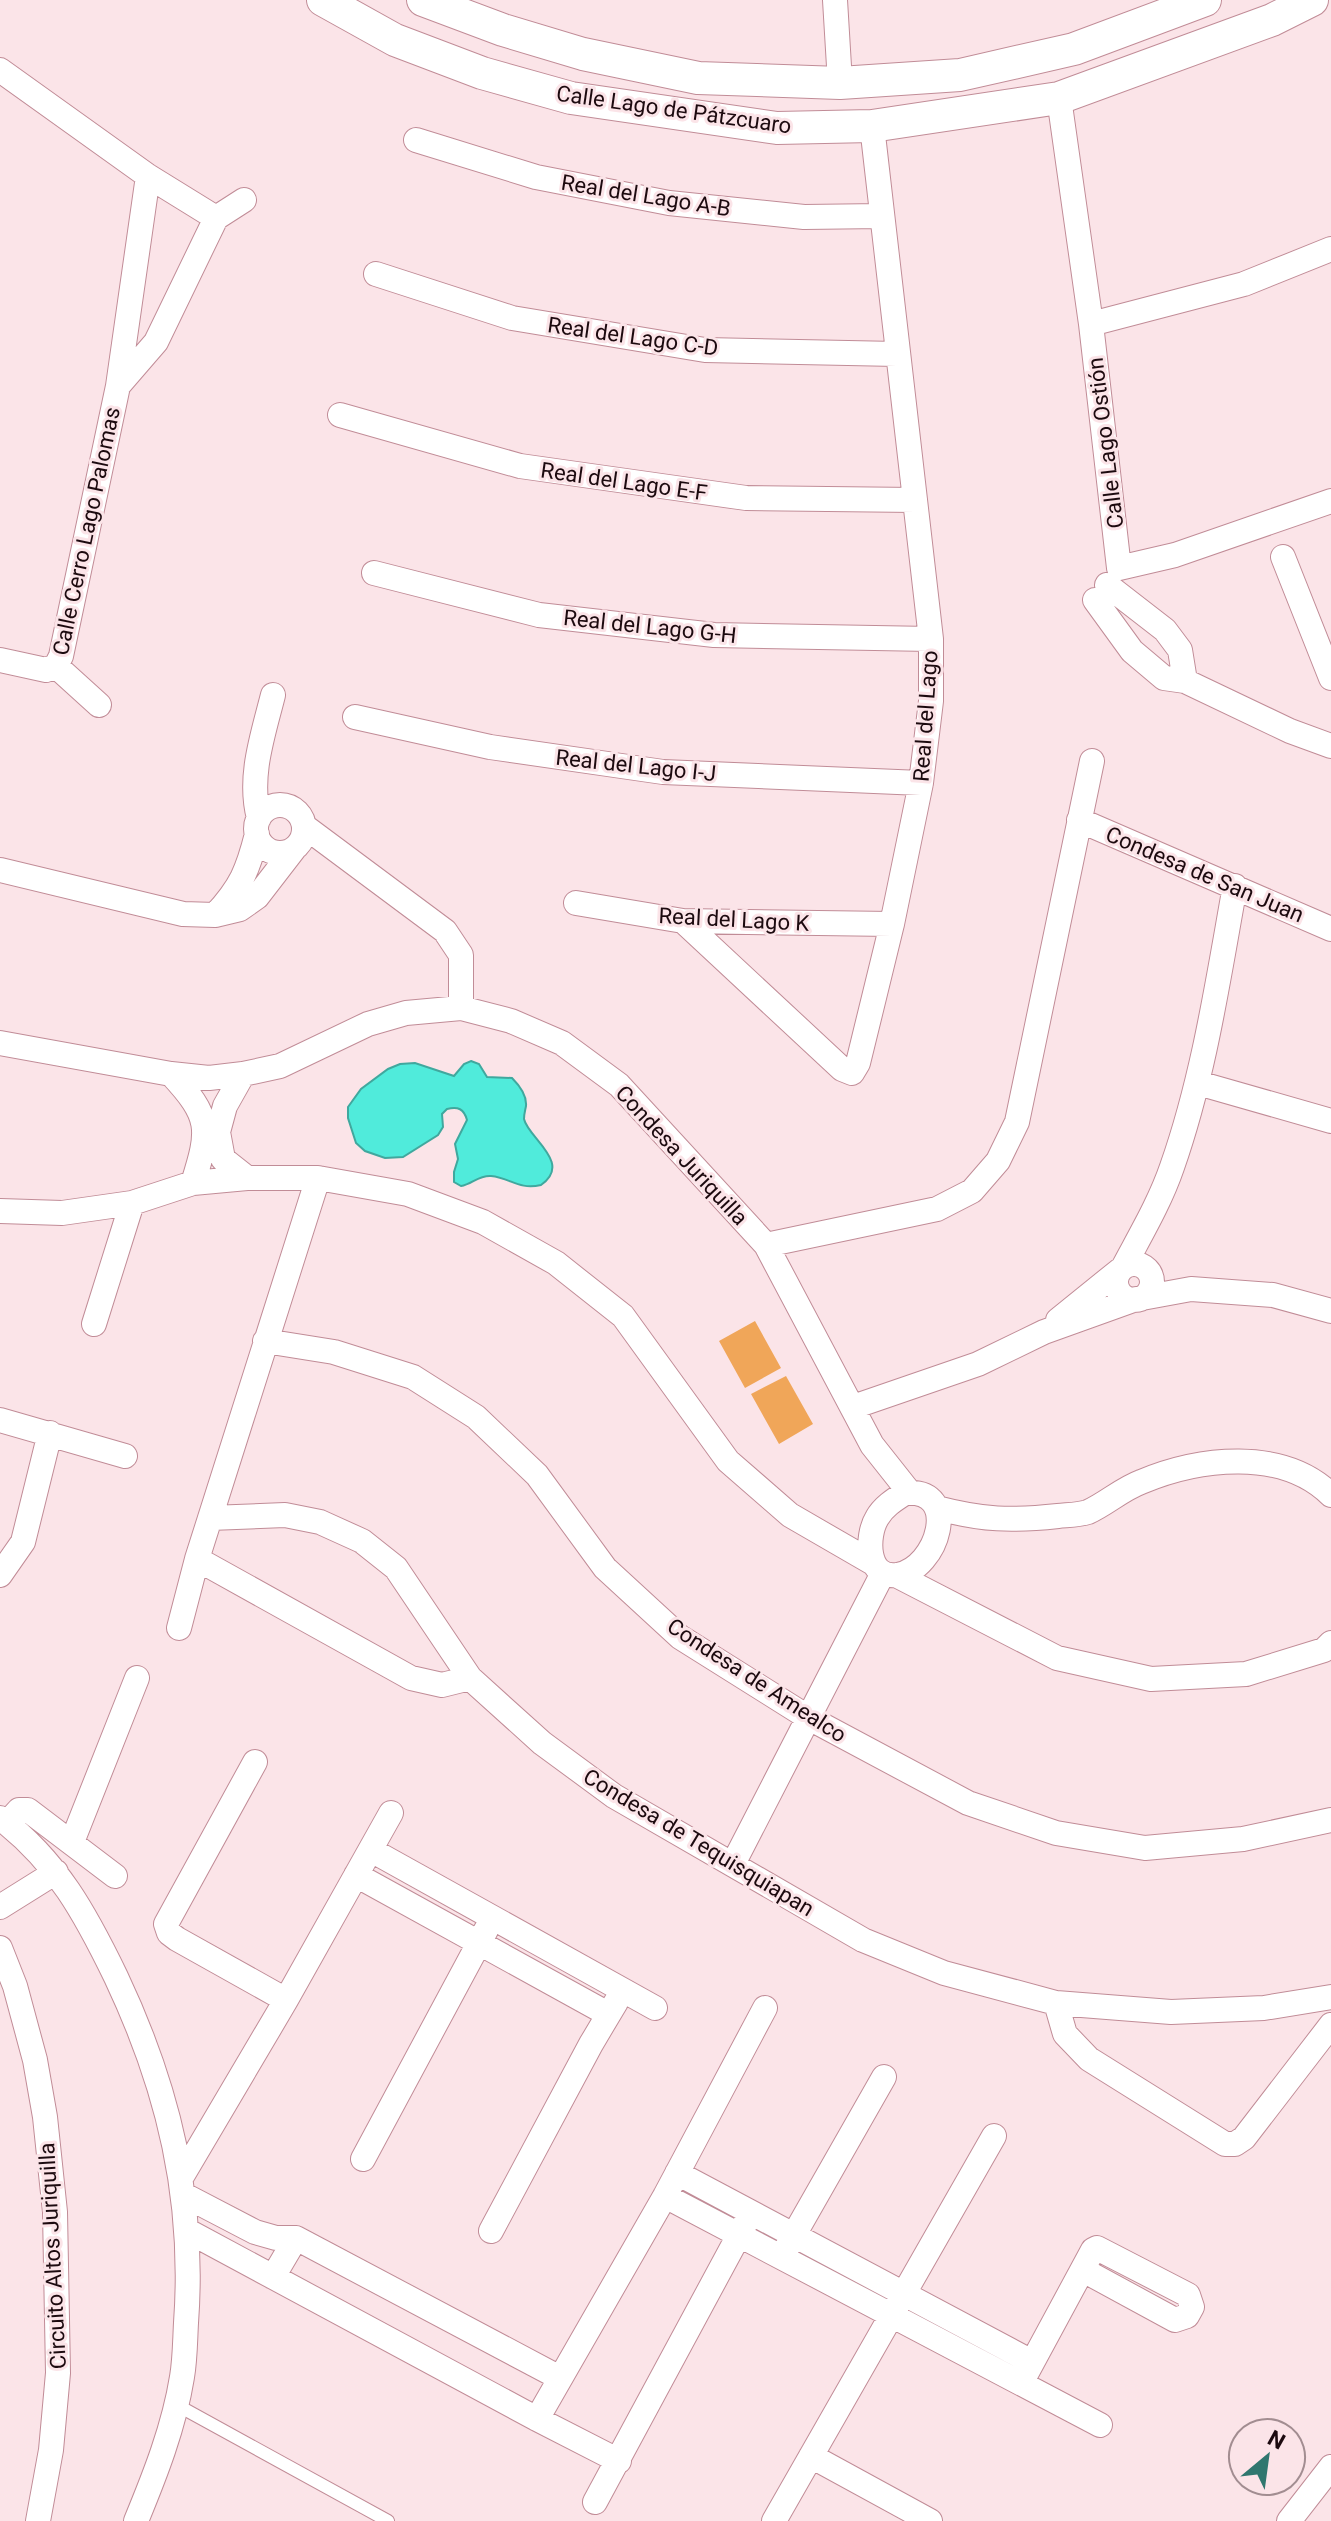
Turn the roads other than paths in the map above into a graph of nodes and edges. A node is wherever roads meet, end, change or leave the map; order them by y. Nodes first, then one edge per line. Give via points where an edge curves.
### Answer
1 (323, 0) edge
2 (423, 0) edge
3 (835, 0) edge
4 (1205, 0) edge
5 (1312, 0) edge
6 (0, 70) edge
7 (840, 83) junction
8 (1059, 98) junction
9 (872, 126) junction
10 (416, 140) dead end
11 (148, 176) junction
12 (244, 200) dead end
13 (881, 216) junction
14 (216, 218) junction
15 (1331, 249) edge
16 (376, 274) dead end
17 (1091, 324) junction
18 (897, 354) junction
19 (118, 386) junction
20 (340, 415) dead end
21 (915, 500) junction
22 (1331, 501) edge
23 (1283, 557) dead end
24 (374, 573) dead end
25 (1103, 590) junction
26 (931, 639) junction
27 (0, 660) edge
28 (56, 666) junction
29 (1331, 678) edge
30 (1185, 681) junction
31 (273, 695) dead end
32 (99, 705) dead end
33 (355, 717) dead end
34 (1331, 746) edge
35 (256, 760) junction
36 (1092, 761) dead end
37 (921, 783) junction
38 (288, 806) junction
39 (1079, 820) junction
40 (258, 826) junction
41 (304, 826) junction
42 (294, 849) junction
43 (0, 870) edge
44 (1235, 886) junction
45 (576, 903) dead end
46 (215, 915) junction
47 (683, 921) junction
48 (892, 924) junction
49 (1331, 929) edge
50 (461, 1008) junction
51 (0, 1043) edge
52 (171, 1074) junction
53 (243, 1074) junction
54 (1198, 1083) junction
55 (1331, 1121) edge
56 (247, 1178) junction
57 (318, 1178) junction
58 (193, 1183) junction
59 (132, 1203) junction
60 (0, 1211) edge
61 (766, 1245) junction
62 (1133, 1268) junction
63 (1191, 1289) junction
64 (1139, 1298) junction
65 (1331, 1311) edge
66 (94, 1324) dead end
67 (1044, 1332) junction
68 (265, 1341) junction
69 (853, 1407) junction
70 (0, 1420) edge
71 (50, 1433) junction
72 (125, 1456) dead end
73 (910, 1493) junction
74 (1331, 1495) edge
75 (937, 1508) junction
76 (210, 1518) junction
77 (197, 1559) junction
78 (884, 1571) junction
79 (0, 1575) edge
80 (179, 1628) dead end
81 (1331, 1643) edge
82 (137, 1678) dead end
83 (470, 1678) junction
84 (809, 1718) junction
85 (255, 1762) dead end
86 (391, 1813) dead end
87 (4, 1820) edge
88 (1331, 1820) edge
89 (72, 1842) junction
90 (371, 1850) junction
91 (733, 1864) junction
92 (56, 1872) junction
93 (356, 1875) junction
94 (115, 1876) dead end
95 (0, 1907) edge
96 (493, 1918) junction
97 (479, 1944) junction
98 (0, 1948) edge
99 (623, 1990) junction
100 (1331, 1997) edge
101 (286, 2000) junction
102 (1056, 2003) junction
103 (655, 2008) dead end
104 (765, 2008) dead end
105 (608, 2014) junction
106 (1331, 2025) edge
107 (884, 2077) dead end
108 (994, 2136) dead end
109 (363, 2159) dead end
110 (677, 2173) junction
111 (182, 2186) junction
112 (665, 2196) junction
113 (752, 2212) junction
114 (186, 2230) junction
115 (491, 2231) dead end
116 (794, 2235) junction
117 (739, 2236) junction
118 (296, 2238) junction
119 (780, 2257) junction
120 (1083, 2270) dead end
121 (273, 2277) junction
122 (903, 2292) junction
123 (891, 2314) junction
124 (1026, 2373) junction
125 (560, 2378) junction
126 (175, 2404) junction
127 (537, 2419) junction
128 (1100, 2425) dead end
129 (811, 2456) junction
130 (619, 2461) junction
131 (1331, 2467) edge
132 (595, 2502) dead end
133 (38, 2521) edge
134 (136, 2521) edge
135 (388, 2521) edge
136 (774, 2521) edge
137 (930, 2521) edge
138 (1289, 2521) edge

1 - 9 main road, Calle Lago de Pátzcuaro via 395,40 482,73 571,98 777,128
2 - 7 main road, Calle Lago de Pátzcuaro via 583,54 698,78
3 - 7 street
4 - 7 main road, Calle Lago de Pátzcuaro via 1074,49 960,75
5 - 8 main road, Calle Lago de Pátzcuaro via 1272,20
6 - 11 street
8 - 9 main road, Calle Lago de Pátzcuaro
8 - 17 street, Calle Lago Ostión
9 - 13 street, Real del Lago
10 - 13 street, Real del Lago A-B via 536,177 669,203 804,217
11 - 14 street
11 - 19 street, Calle Cerro Lago Palomas
12 - 14 street
13 - 18 street, Real del Lago
14 - 19 street, Calle Cerro Lago Palomas via 156,342
15 - 17 street via 1244,284
16 - 18 street, Real del Lago C-D via 512,318 705,350
17 - 25 street, Calle Lago Ostión
18 - 21 street, Real del Lago
19 - 28 street, Calle Cerro Lago Palomas
20 - 21 street, Real del Lago E-F via 520,466 746,498
21 - 26 street, Real del Lago
22 - 25 street via 1175,555
23 - 29 street
24 - 26 street, Real del Lago G-H via 539,615 714,635
25 - 30 street via 1165,630 1180,650
25 - 30 street via 1132,651 1164,678
26 - 37 street, Real del Lago via 931,701
27 - 28 street, Calle Cerro Lago Palomas via 46,670
28 - 32 street
30 - 34 street
31 - 35 street
33 - 37 street, Real del Lago I-J via 490,747 663,772
35 - 38 street
35 - 40 street
36 - 39 street
37 - 48 street, Real del Lago
38 - 40 street via 266,809
38 - 41 street via 302,817
39 - 44 street, Condesa de San Juan
39 - 61 street via 1017,1122 998,1161 972,1191 937,1209
40 - 42 street via 259,841 271,852
40 - 46 street via 235,893
41 - 42 street
41 - 50 street via 445,931 461,955
42 - 46 street via 257,897 240,909
43 - 46 street via 183,914
44 - 49 street, Condesa de San Juan
44 - 54 street
45 - 47 street, Real del Lago K
47 - 48 street, Real del Lago K
47 - 48 street, Real del Lago via 852,1073
50 - 53 street, Condesa Juriquilla via 406,1013 368,1024 280,1066
50 - 61 street, Condesa Juriquilla via 511,1021 562,1043 619,1085
51 - 52 street, Condesa Juriquilla
52 - 53 street, Condesa Juriquilla
52 - 58 street via 193,1097 203,1118 204,1147
53 - 56 street via 218,1132 223,1159
54 - 55 street
54 - 62 street
56 - 57 street
56 - 58 street
57 - 68 street
57 - 78 street via 408,1194 483,1222 556,1263 623,1316 728,1461 790,1515
58 - 59 street
59 - 60 street via 62,1213
59 - 66 street
61 - 69 street, Condesa Juriquilla
62 - 63 street
62 - 64 street via 1150,1275 1151,1288
62 - 67 street
63 - 64 street
63 - 65 street via 1273,1295
64 - 67 street
67 - 69 street via 978,1364
68 - 76 street
68 - 84 street, Condesa de Amealco via 334,1352 413,1377 476,1417 537,1475 605,1568 680,1637
69 - 73 street, Condesa Juriquilla via 872,1445
70 - 71 street
71 - 72 street
71 - 79 street via 23,1542
73 - 75 street, Condesa Juriquilla via 922,1495
73 - 78 street via 894,1499 877,1518 870,1547
74 - 75 street, Condesa Juriquilla via 1290,1470 1243,1461 1200,1463 1140,1482 1086,1512 1014,1520
75 - 78 street via 939,1523 928,1554 907,1572
76 - 77 street
76 - 83 street, Condesa de Tequisquiapan via 285,1515 320,1522 362,1541 396,1568
77 - 80 street
77 - 83 street via 411,1678 442,1685
78 - 81 street via 1057,1658 1151,1679 1246,1674 1324,1650
78 - 84 street
82 - 89 street
83 - 91 street, Condesa de Tequisquiapan via 542,1743 614,1796
84 - 88 street, Condesa de Amealco via 968,1803 1056,1833 1145,1848 1243,1839
84 - 91 street
85 - 101 street via 166,1924 177,1939
86 - 90 street
87 - 89 street via 28,1810
87 - 92 street
89 - 94 street
90 - 93 street
90 - 96 street
91 - 102 street, Condesa de Tequisquiapan via 863,1940 944,1973
92 - 95 street
92 - 111 street via 88,1919 130,2007 162,2088
93 - 97 street
93 - 101 street
96 - 97 street
96 - 99 street
97 - 105 street
97 - 109 street
98 - 133 street, Circuito Altos Juriquilla via 35,2060 55,2212 58,2373
99 - 103 street
99 - 105 street
100 - 102 street, Condesa de Tequisquiapan via 1264,2008 1171,2012
101 - 111 street
102 - 106 street via 1065,2034 1089,2059 1225,2144 1244,2138
104 - 110 street
105 - 115 street
107 - 116 street
108 - 122 street
110 - 112 street
110 - 113 street
111 - 114 street
111 - 118 street via 255,2232
112 - 117 street
112 - 125 street
113 - 116 street
113 - 117 street
114 - 121 street
114 - 126 street via 189,2286
116 - 119 street
116 - 122 street
117 - 119 street
117 - 130 street
118 - 121 street
118 - 125 street
119 - 123 street
120 - 124 street
121 - 127 street
122 - 123 street
122 - 124 street
123 - 124 street
123 - 129 street
124 - 128 street
125 - 127 street
126 - 134 street
126 - 135 lane
127 - 130 street
129 - 136 street
129 - 137 street
130 - 132 street
131 - 138 street

